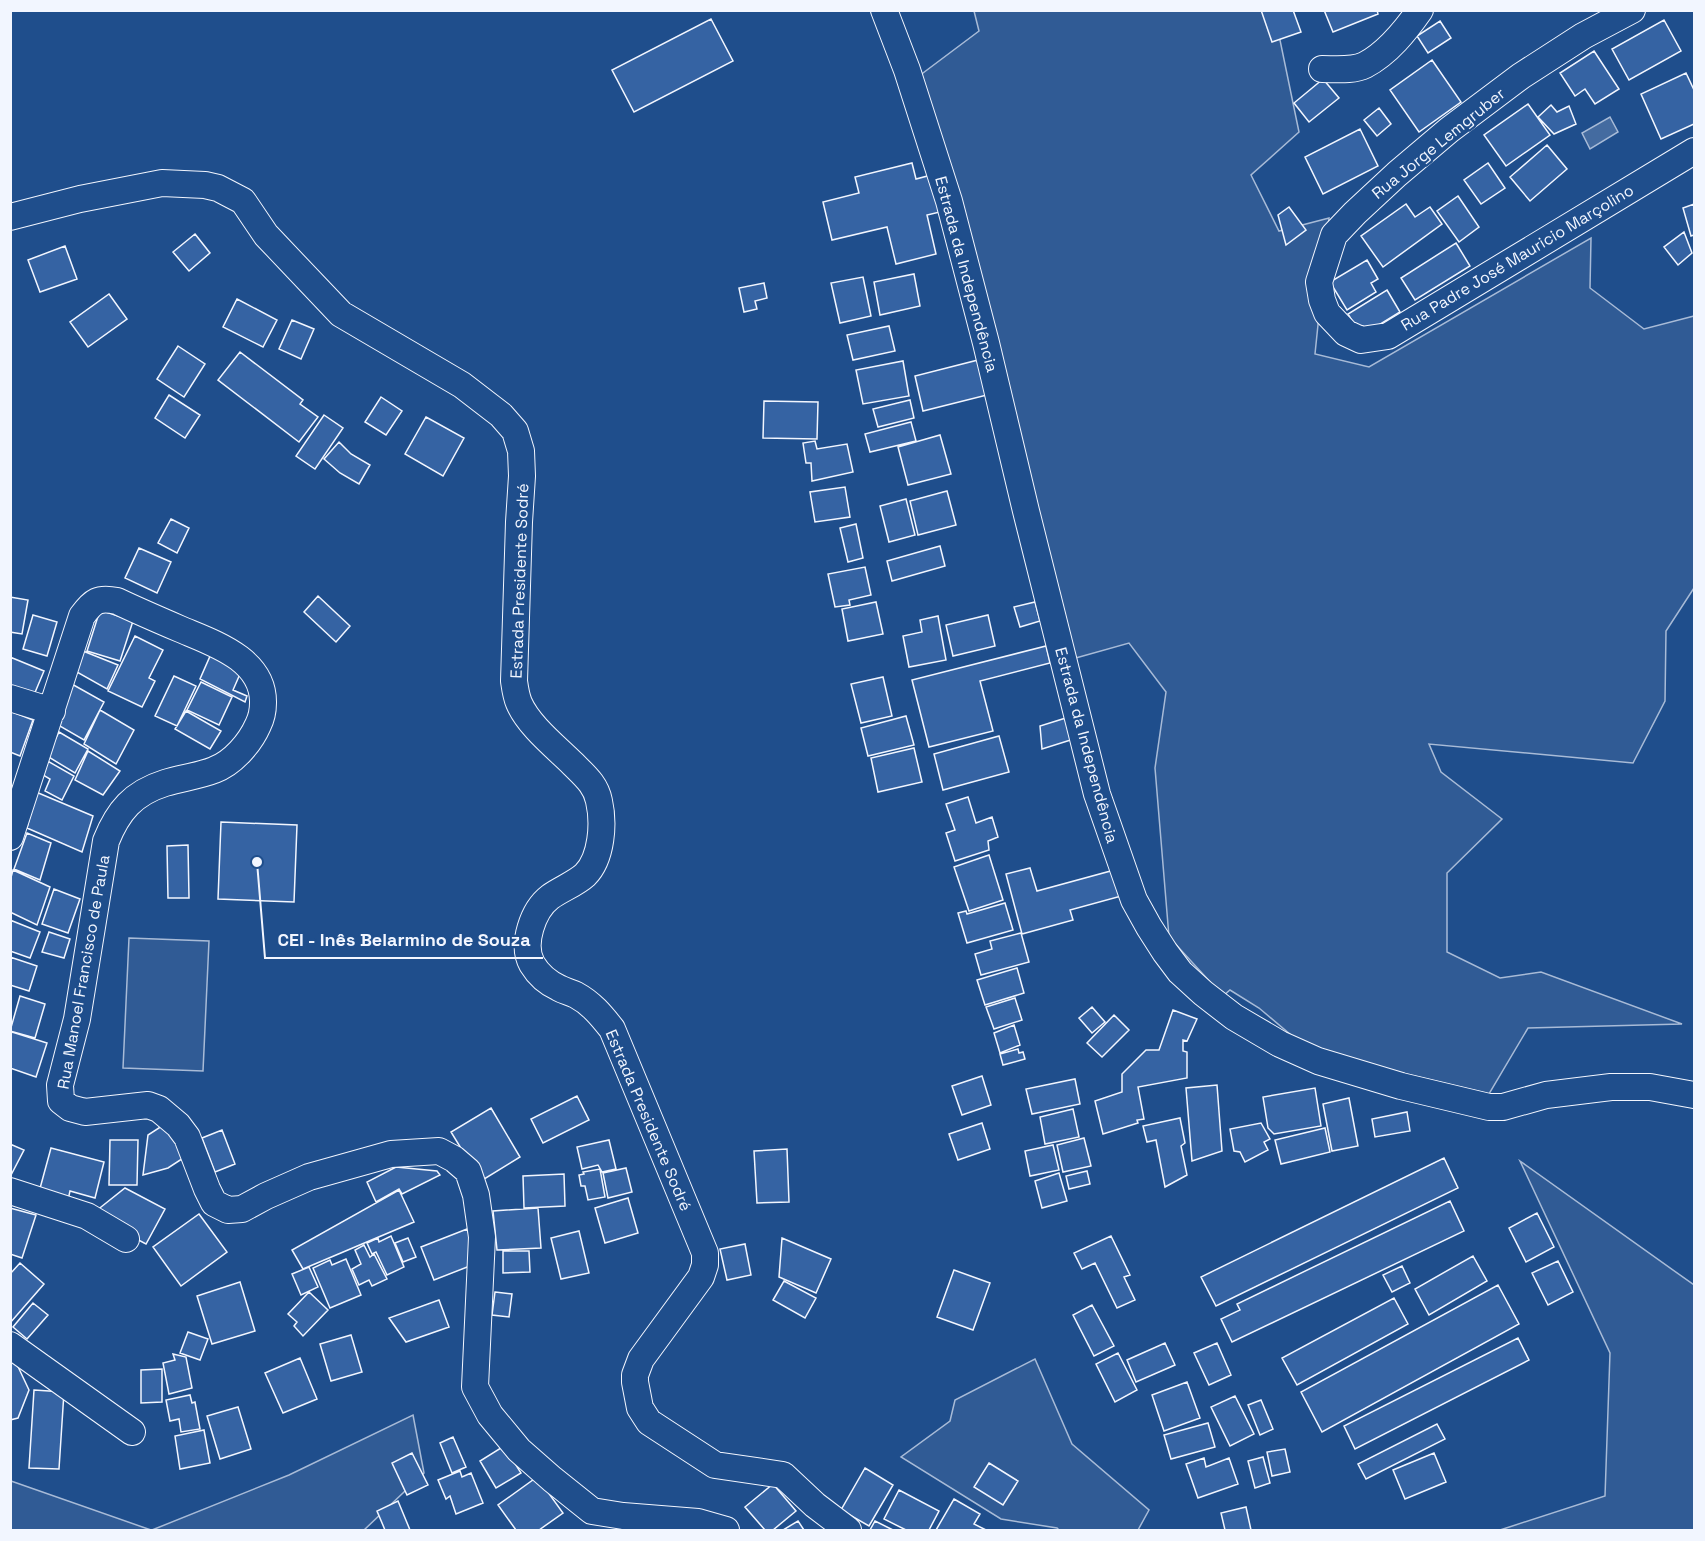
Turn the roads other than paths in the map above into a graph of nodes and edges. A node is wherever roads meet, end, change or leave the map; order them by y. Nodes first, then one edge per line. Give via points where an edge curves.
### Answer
1 (884, 10) edge
2 (1420, 10) edge
3 (1632, 10) edge
4 (1322, 69) dead end
5 (1695, 151) edge
6 (10, 217) edge
7 (1338, 325) joint
8 (10, 698) edge
9 (52, 711) junction
10 (10, 837) edge
11 (1695, 1095) edge
12 (10, 1191) edge
13 (126, 1239) dead end
14 (10, 1346) edge
15 (132, 1432) dead end
16 (726, 1530) edge
17 (848, 1530) edge

1 - 11 street, Estrada da Independência via 951,211 1097,794 1134,900 1165,952 1180,972 1234,1017 1318,1061 1401,1086 1490,1107 1611,1087 1650,1087
2 - 4 street via 1408,27 1364,66
3 - 7 street, Rua Jorge Lemgruber via 1521,76 1397,174 1334,235 1319,282 1322,300
5 - 7 street, Rua Padre José Mauricio Marçolino via 1388,336 1361,340
6 - 17 street, Estrada Presidente Sodré via 162,183 218,188 243,201 266,235 341,314 462,385 515,430 522,476 514,681 518,701 526,716 592,782 602,820 596,857 585,874 548,899 535,916 529,933 531,962 542,977 595,1008 612,1029 705,1253 700,1277 637,1367 635,1388 640,1408 649,1422 716,1465 783,1475
8 - 9 street
9 - 10 street, Rua Manoel Francisco de Paula
9 - 16 street, Rua Manoel Francisco de Paula via 82,616 90,604 104,598 223,647 254,672 263,696 262,716 239,753 216,770 165,783 135,797 112,827 106,841 77,1019 60,1085 62,1101 85,1112 148,1105 159,1109 188,1137 214,1203 228,1210 242,1209 309,1177 390,1154 439,1151 454,1159 468,1171 482,1237 475,1387 490,1415 519,1450 592,1510 698,1522
12 - 13 street via 87,1216
14 - 15 street

